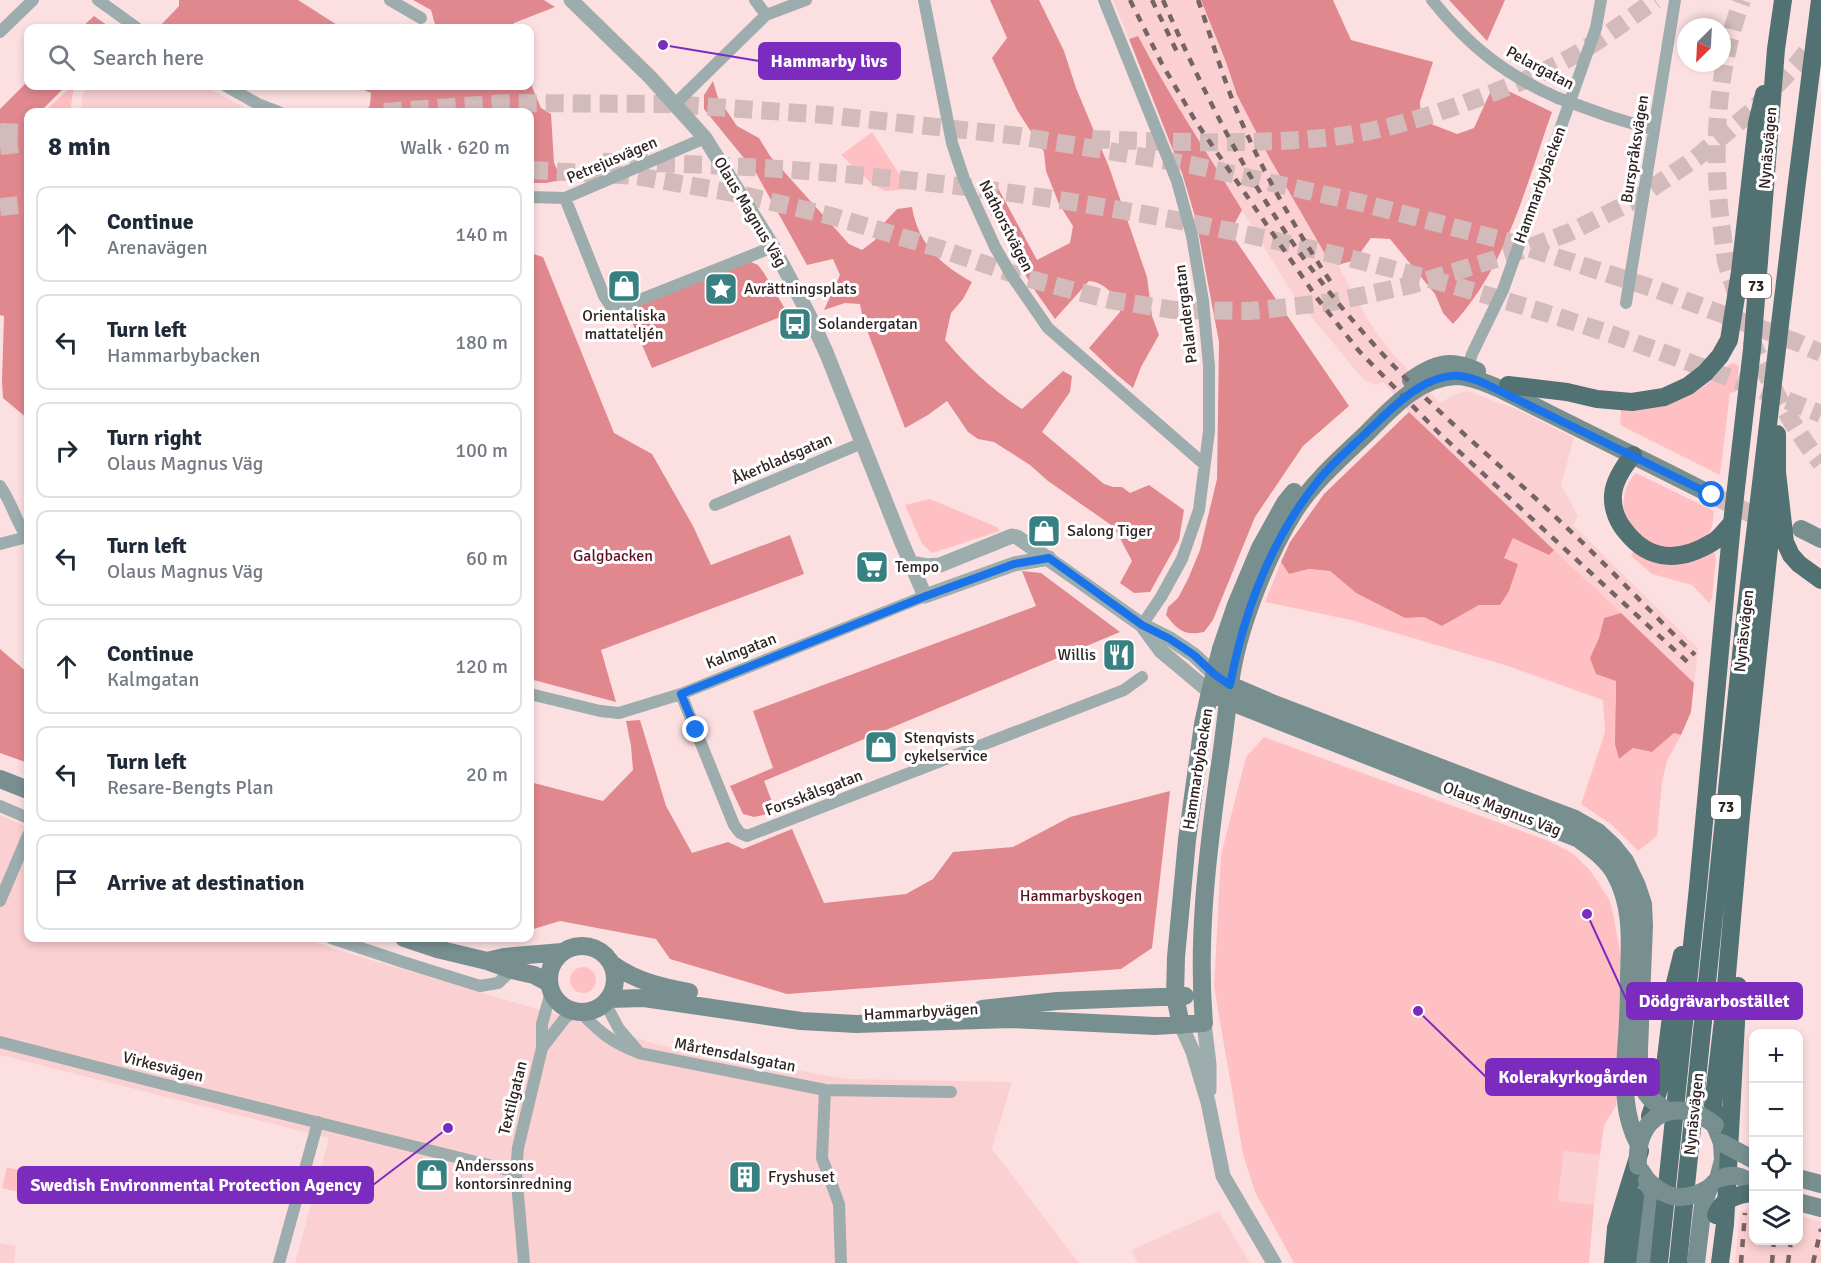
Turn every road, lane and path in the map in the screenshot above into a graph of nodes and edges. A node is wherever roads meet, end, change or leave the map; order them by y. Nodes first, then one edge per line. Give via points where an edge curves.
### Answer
1 (33, 0) edge
2 (98, 0) edge
3 (390, 0) edge
4 (571, 0) edge
5 (755, 0) edge
6 (806, 0) edge
7 (924, 0) edge
8 (1104, 0) edge
9 (1432, 0) edge
10 (1602, 0) edge
11 (1675, 0) edge
12 (1783, 0) edge
13 (1820, 0) edge
14 (766, 15) junction
15 (421, 18) dead end
16 (131, 24) edge
17 (0, 32) edge
18 (1776, 49) junction
19 (233, 90) edge
20 (675, 104) junction
21 (268, 108) edge
22 (1654, 130) junction
23 (705, 138) junction
24 (534, 197) edge
25 (565, 198) junction
26 (773, 247) junction
27 (1626, 303) dead end
28 (1777, 351) junction
29 (1467, 372) junction
30 (1508, 385) junction
31 (862, 443) junction
32 (1633, 455) junction
33 (1204, 464) junction
34 (1777, 472) junction
35 (0, 486) edge
36 (715, 505) dead end
37 (1732, 523) junction
38 (24, 531) edge
39 (24, 539) edge
40 (1821, 539) edge
41 (0, 544) edge
42 (1821, 547) edge
43 (1049, 558) junction
44 (910, 563) junction
45 (1821, 580) edge
46 (926, 596) junction
47 (1142, 625) junction
48 (1214, 674) junction
49 (1142, 677) dead end
50 (1210, 692) junction
51 (1230, 693) junction
52 (681, 694) junction
53 (534, 695) edge
54 (0, 779) edge
55 (24, 788) edge
56 (0, 806) edge
57 (24, 816) edge
58 (1741, 816) junction
59 (24, 844) edge
60 (1698, 887) junction
61 (0, 901) edge
62 (343, 942) edge
63 (416, 942) edge
64 (562, 952) junction
65 (487, 961) junction
66 (612, 964) junction
67 (512, 970) junction
68 (550, 988) junction
69 (1202, 995) junction
70 (1175, 996) junction
71 (607, 1001) junction
72 (577, 1012) junction
73 (1204, 1023) junction
74 (1634, 1023) junction
75 (1181, 1025) junction
76 (0, 1042) edge
77 (542, 1048) junction
78 (639, 1053) junction
79 (825, 1090) junction
80 (951, 1092) dead end
81 (1208, 1102) junction
82 (1668, 1111) junction
83 (318, 1122) junction
84 (1715, 1125) junction
85 (1722, 1143) junction
86 (1639, 1145) junction
87 (1749, 1157) edge
88 (516, 1172) junction
89 (1642, 1173) junction
90 (1803, 1179) edge
91 (1749, 1182) edge
92 (1714, 1183) junction
93 (1821, 1184) edge
94 (1749, 1193) edge
95 (1803, 1203) edge
96 (1821, 1208) edge
97 (279, 1263) edge
98 (524, 1263) edge
99 (841, 1263) edge
100 (1274, 1263) edge
101 (1613, 1263) edge
102 (1627, 1263) edge
103 (1642, 1263) edge
104 (1659, 1263) edge
105 (1678, 1263) edge
106 (1696, 1263) edge
107 (1710, 1263) edge
108 (1720, 1263) edge

1 - 17 street
2 - 16 street
3 - 15 street
4 - 20 street, Olaus Magnus Väg
5 - 14 street
6 - 14 street
7 - 33 street, Nathorstvägen via 952,143 964,179 1010,273 1048,328
8 - 33 street, Palandergatan via 1177,181 1192,236 1209,366 1209,431
9 - 22 street, Pelargatan, bridge via 1466,39 1504,70 1573,104
10 - 29 street, Hammarbybacken via 1596,28 1503,290
11 - 22 street, Burspråksvägen
12 - 18 highway, Nynäsvägen / 73
13 - 28 highway, Nynäsvägen / 73
14 - 20 street
18 - 30 highway via 1757,123 1729,340 1720,356 1688,386 1664,397 1632,402
18 - 37 highway, Nynäsvägen / 73 via 1752,349
19 - 21 street
20 - 23 street, Olaus Magnus Väg
22 - 27 street, Burspråksvägen
23 - 25 street, Petrejusvägen
23 - 26 street, Olaus Magnus Väg
24 - 25 street, Petrejusvägen
25 - 26 street via 604,296 610,305 619,308
26 - 31 street, Olaus Magnus Väg via 808,313
28 - 34 highway
28 - 105 highway, Nynäsvägen / 73 via 1744,626
29 - 30 main road
29 - 32 main road
29 - 48 main road, Hammarbybacken via 1454,363 1443,364 1416,377 1388,397 1311,471 1285,503 1260,548
29 - 51 main road, Hammarbybacken via 1433,380 1395,405 1319,479 1295,510 1249,610
30 - 32 main road via 1594,425 1713,489
31 - 36 street, Åkerbladsgatan
31 - 44 street, Olaus Magnus Väg
32 - 37 highway via 1621,470 1613,496 1620,525 1636,544 1656,555 1675,556 1715,542
33 - 47 street, Palandergatan via 1199,510 1182,559
34 - 45 highway via 1785,542 1799,564
34 - 58 highway
35 - 38 street
37 - 60 highway, Nynäsvägen / 73
39 - 41 street
40 - 42 main road via 1801,533
43 - 44 street, Olaus Magnus Väg via 1012,536 940,565
43 - 46 street via 1014,564
43 - 47 street, Olaus Magnus Väg
44 - 46 street, Olaus Magnus Väg
46 - 52 street, Kalmgatan
47 - 48 street, Olaus Magnus Väg via 1194,655
47 - 50 street, Olaus Magnus Väg via 1161,651
48 - 50 main road, Hammarbybacken
48 - 51 main road, Olaus Magnus Väg
49 - 52 street, Forsskålsgatan via 1124,690 747,836 734,825
50 - 51 main road, Olaus Magnus Väg
50 - 70 main road, Hammarbybacken via 1187,840
51 - 69 main road, Hammarbybacken via 1209,845 1200,959
51 - 74 main road, Olaus Magnus Väg via 1284,708 1575,819 1598,832 1625,861 1643,904
52 - 53 street, Kalmgatan via 619,713
54 - 55 main road
56 - 57 street
58 - 84 highway via 1713,1105
58 - 108 highway via 1745,894
59 - 61 street
60 - 101 highway via 1675,983 1664,1074 1616,1228
60 - 104 highway, Nynäsvägen / 73
62 - 67 street via 480,986 498,983
63 - 65 main road, Hammarbyvägen
64 - 65 main road, Hammarbyvägen
64 - 66 main road, Hammarbyvägen via 570,947 590,946
64 - 68 main road via 551,965
65 - 67 main road, Hammarbyvägen
66 - 70 main road, Hammarbyvägen via 648,983 666,987 802,1011 859,1016 909,1016 1058,1000
66 - 71 main road via 615,982
67 - 68 main road, Hammarbyvägen via 534,975
68 - 72 main road, Hammarbyvägen via 557,1001
68 - 77 street, Textilgatan via 542,1024
69 - 70 main road, Hammarbyvägen
69 - 73 main road, Hammarbybacken
70 - 75 main road, Hammarbybacken
71 - 72 main road, Hammarbyvägen via 589,1011
71 - 75 main road, Hammarbyvägen via 644,998 801,1021 856,1024 1011,1019
71 - 78 street via 619,1029
72 - 77 street, Textilgatan via 565,1018
72 - 78 street, Mårtensdalsgatan via 603,1035
73 - 75 main road, Hammarbyvägen
73 - 81 street, Hammarbybacken
74 - 82 main road, Olaus Magnus Väg, bridge via 1639,1077 1645,1092
74 - 86 main road, Olaus Magnus Väg via 1624,1078 1627,1112
75 - 81 street, Hammarbybacken
76 - 83 street, Virkesvägen
77 - 88 street, Textilgatan
78 - 79 street, Mårtensdalsgatan
79 - 80 street, Mårtensdalsgatan
79 - 99 street via 822,1158 839,1204
81 - 100 street, Hammarbybacken via 1224,1176
82 - 84 main road, bridge via 1700,1115
82 - 86 main road, bridge via 1654,1119
83 - 88 street, Virkesvägen
83 - 97 street
84 - 85 main road
85 - 87 main road, bridge
85 - 92 main road via 1723,1160
86 - 89 main road, bridge via 1637,1155
88 - 98 street, Textilgatan
89 - 92 main road, bridge via 1661,1191 1678,1197 1692,1196
89 - 102 highway
89 - 103 main road via 1648,1204
90 - 93 main road
91 - 92 main road, bridge via 1733,1174
92 - 106 main road via 1703,1205
94 - 107 highway, bridge via 1721,1204
95 - 96 main road

